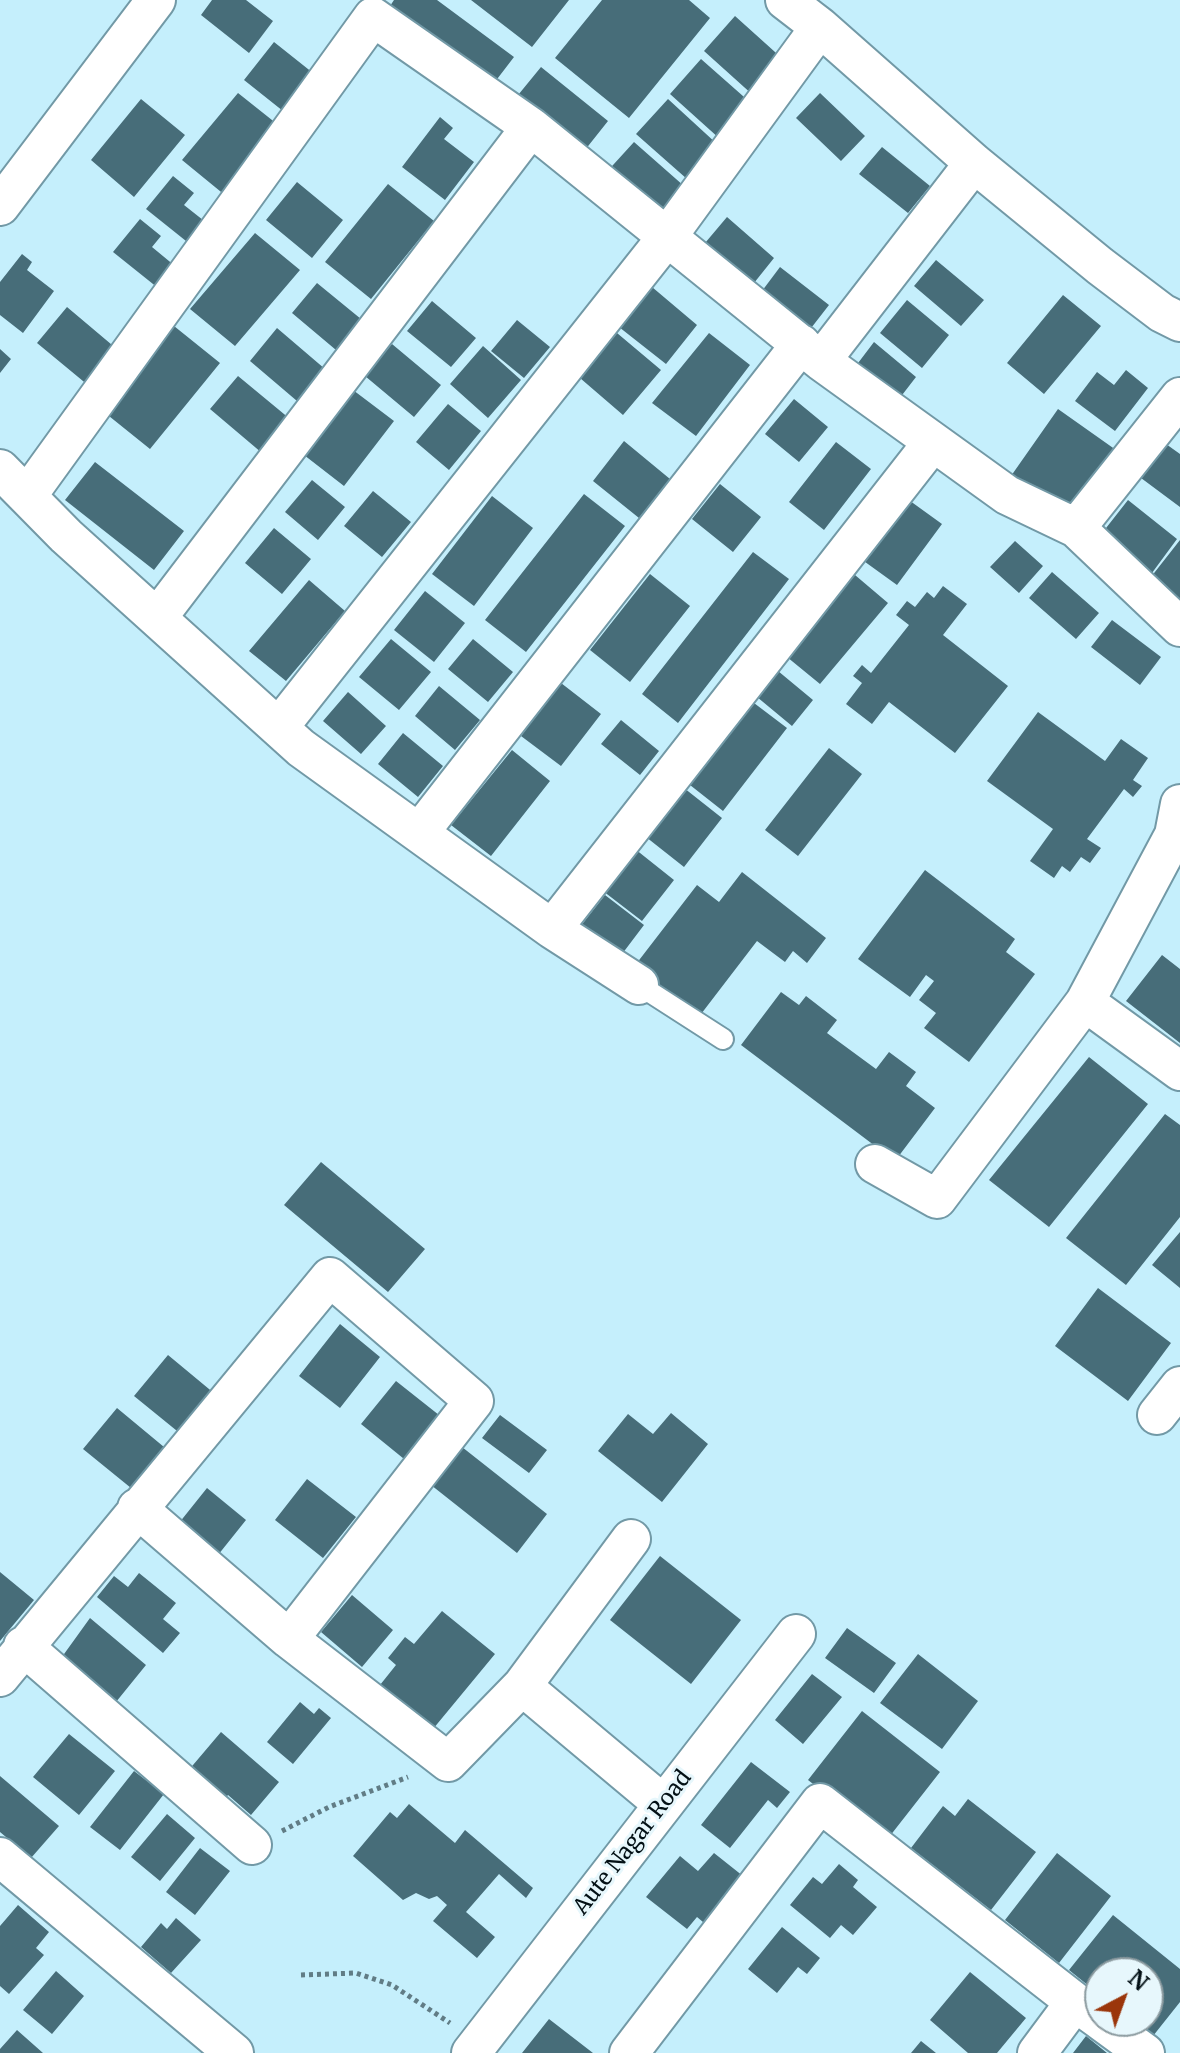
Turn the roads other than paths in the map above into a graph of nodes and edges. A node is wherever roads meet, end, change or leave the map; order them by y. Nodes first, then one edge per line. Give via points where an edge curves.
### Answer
1 (156, 0) edge
2 (785, 0) edge
3 (820, 27) junction
4 (531, 127) junction
5 (974, 163) junction
6 (0, 206) edge
7 (667, 237) junction
8 (1180, 322) edge
9 (811, 352) junction
10 (1180, 397) edge
11 (933, 442) junction
12 (0, 469) edge
13 (27, 496) junction
14 (1076, 528) junction
15 (157, 618) junction
16 (1180, 627) edge
17 (279, 727) junction
18 (1180, 804) edge
19 (419, 833) junction
20 (552, 929) junction
21 (639, 985) joint
22 (1085, 1002) junction
23 (723, 1039) dead end
24 (1180, 1071) edge
25 (875, 1164) dead end
26 (137, 1508) junction
27 (631, 1539) dead end
28 (796, 1634) dead end
29 (289, 1639) junction
30 (23, 1646) junction
31 (0, 1677) edge
32 (522, 1686) junction
33 (663, 1804) junction
34 (252, 1845) road end
35 (0, 1857) edge
36 (1084, 2008) edge
37 (1084, 2020) edge
38 (1123, 2037) edge
39 (481, 2050) edge
40 (234, 2053) edge
41 (629, 2053) edge
42 (1037, 2053) edge
43 (1145, 2053) edge

1 - 6 street
2 - 3 street
3 - 5 street
3 - 7 street
4 - 7 street
4 - 13 street via 373,17
4 - 15 street
5 - 8 street via 1100,266
5 - 9 street
7 - 9 street
7 - 17 street
9 - 11 street
9 - 19 street
10 - 14 street
11 - 14 street via 1007,495
11 - 20 street
12 - 13 street
13 - 15 street
14 - 16 street
15 - 17 street
17 - 19 street
18 - 22 street via 1174,835
19 - 20 street
20 - 21 street
21 - 23 lane
22 - 24 street
22 - 25 street via 937,1199
26 - 29 street
26 - 29 street via 330,1277 462,1390 474,1401
26 - 30 street
27 - 32 street
28 - 33 street, Aute Nagar Road
29 - 32 street via 448,1762
30 - 31 street
30 - 34 street
32 - 33 street
33 - 39 street, Aute Nagar Road
35 - 40 street
36 - 41 street via 820,1803
37 - 42 street
38 - 43 street

